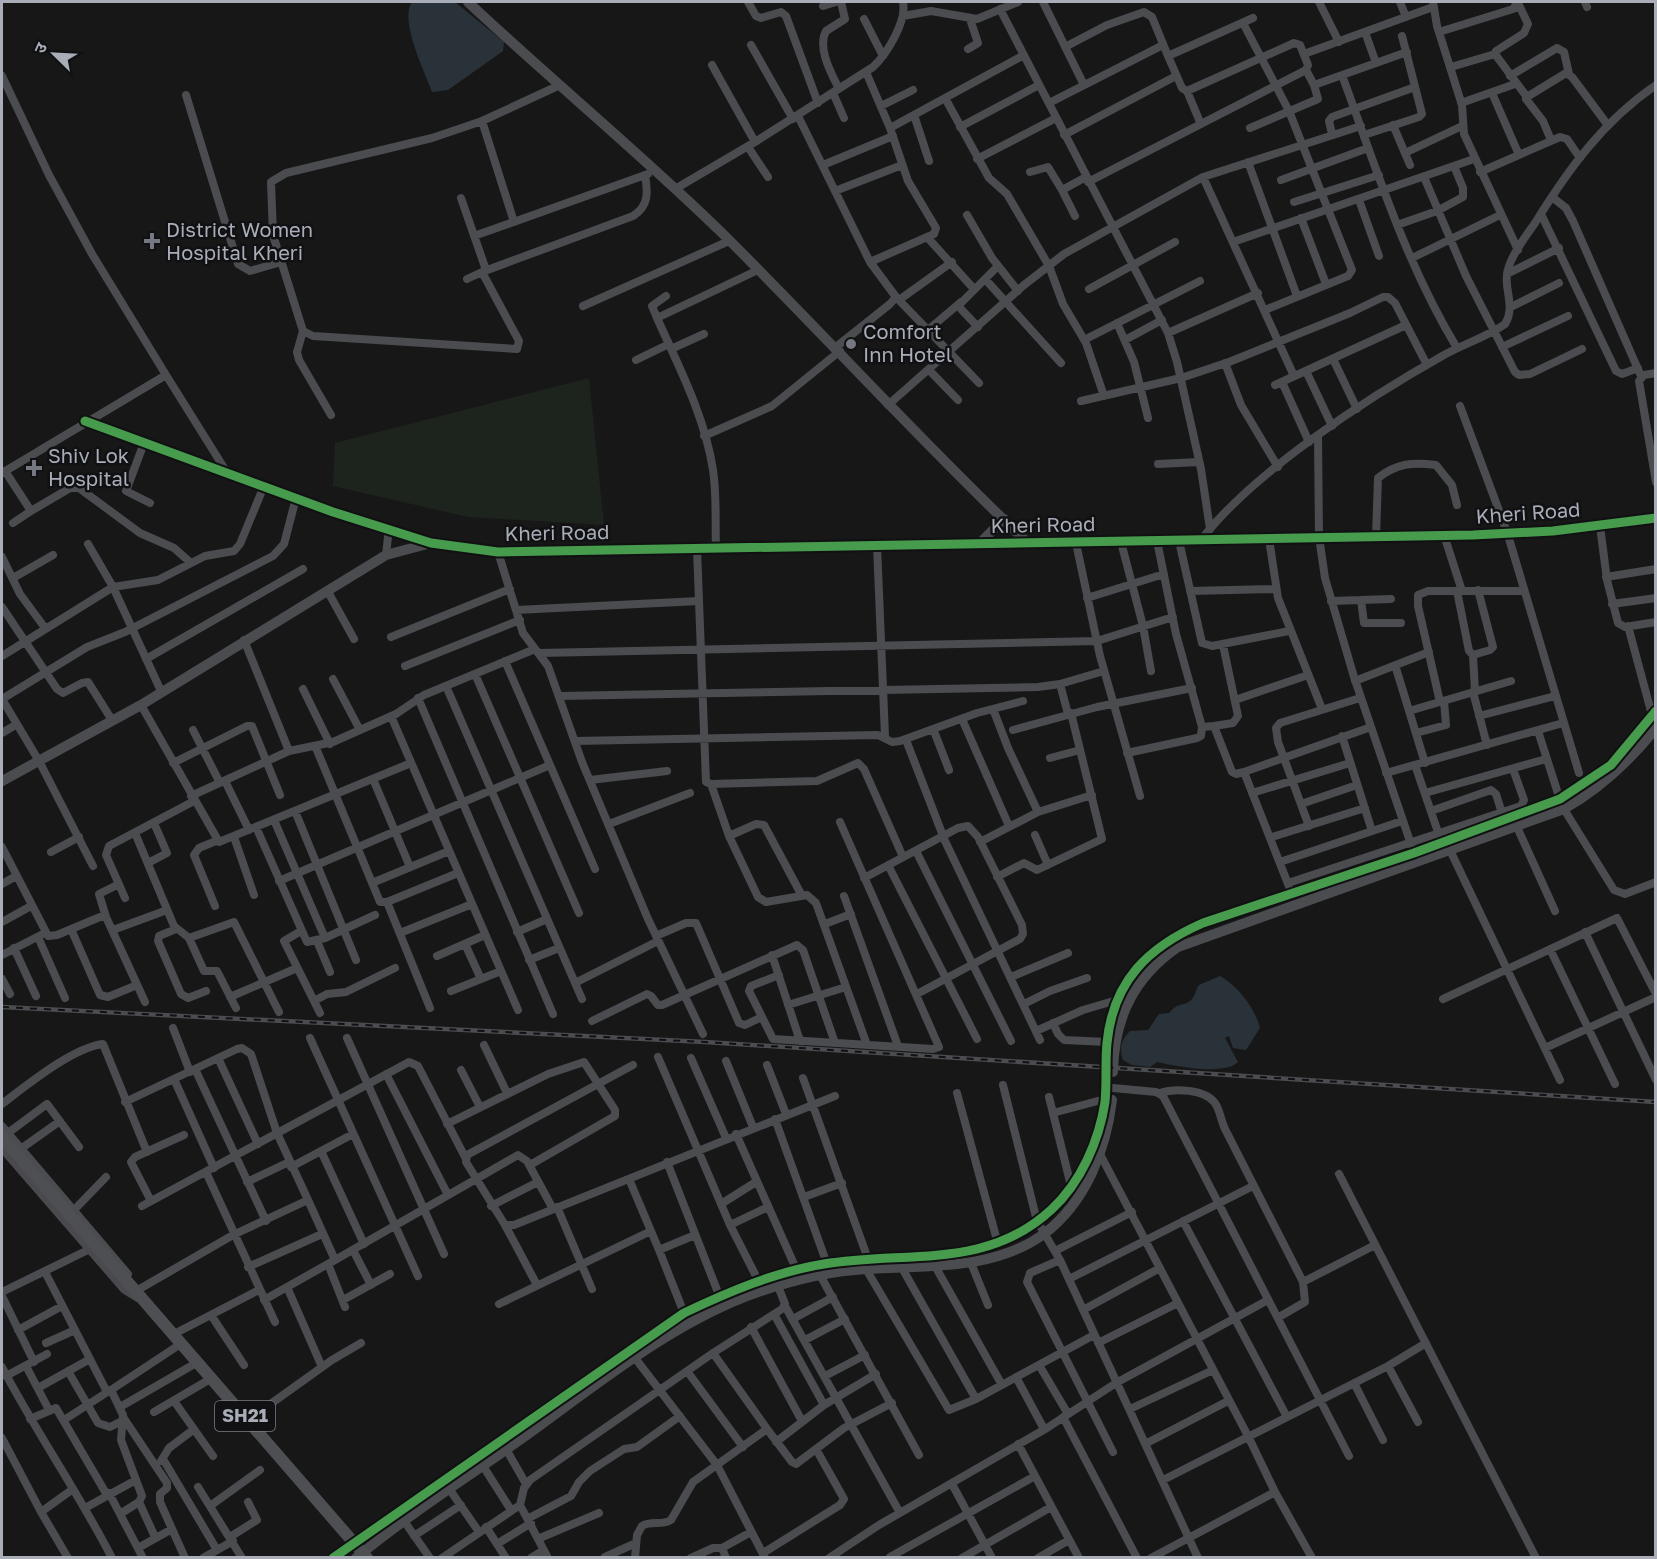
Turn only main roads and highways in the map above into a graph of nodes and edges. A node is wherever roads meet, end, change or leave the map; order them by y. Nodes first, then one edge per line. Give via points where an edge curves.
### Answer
1 (5, 1135) edge
2 (2, 1147) edge
3 (138, 1292) junction
4 (360, 1551) edge

1 - 3 main road, SH21
2 - 3 main road via 125,1289
3 - 4 main road, SH21

